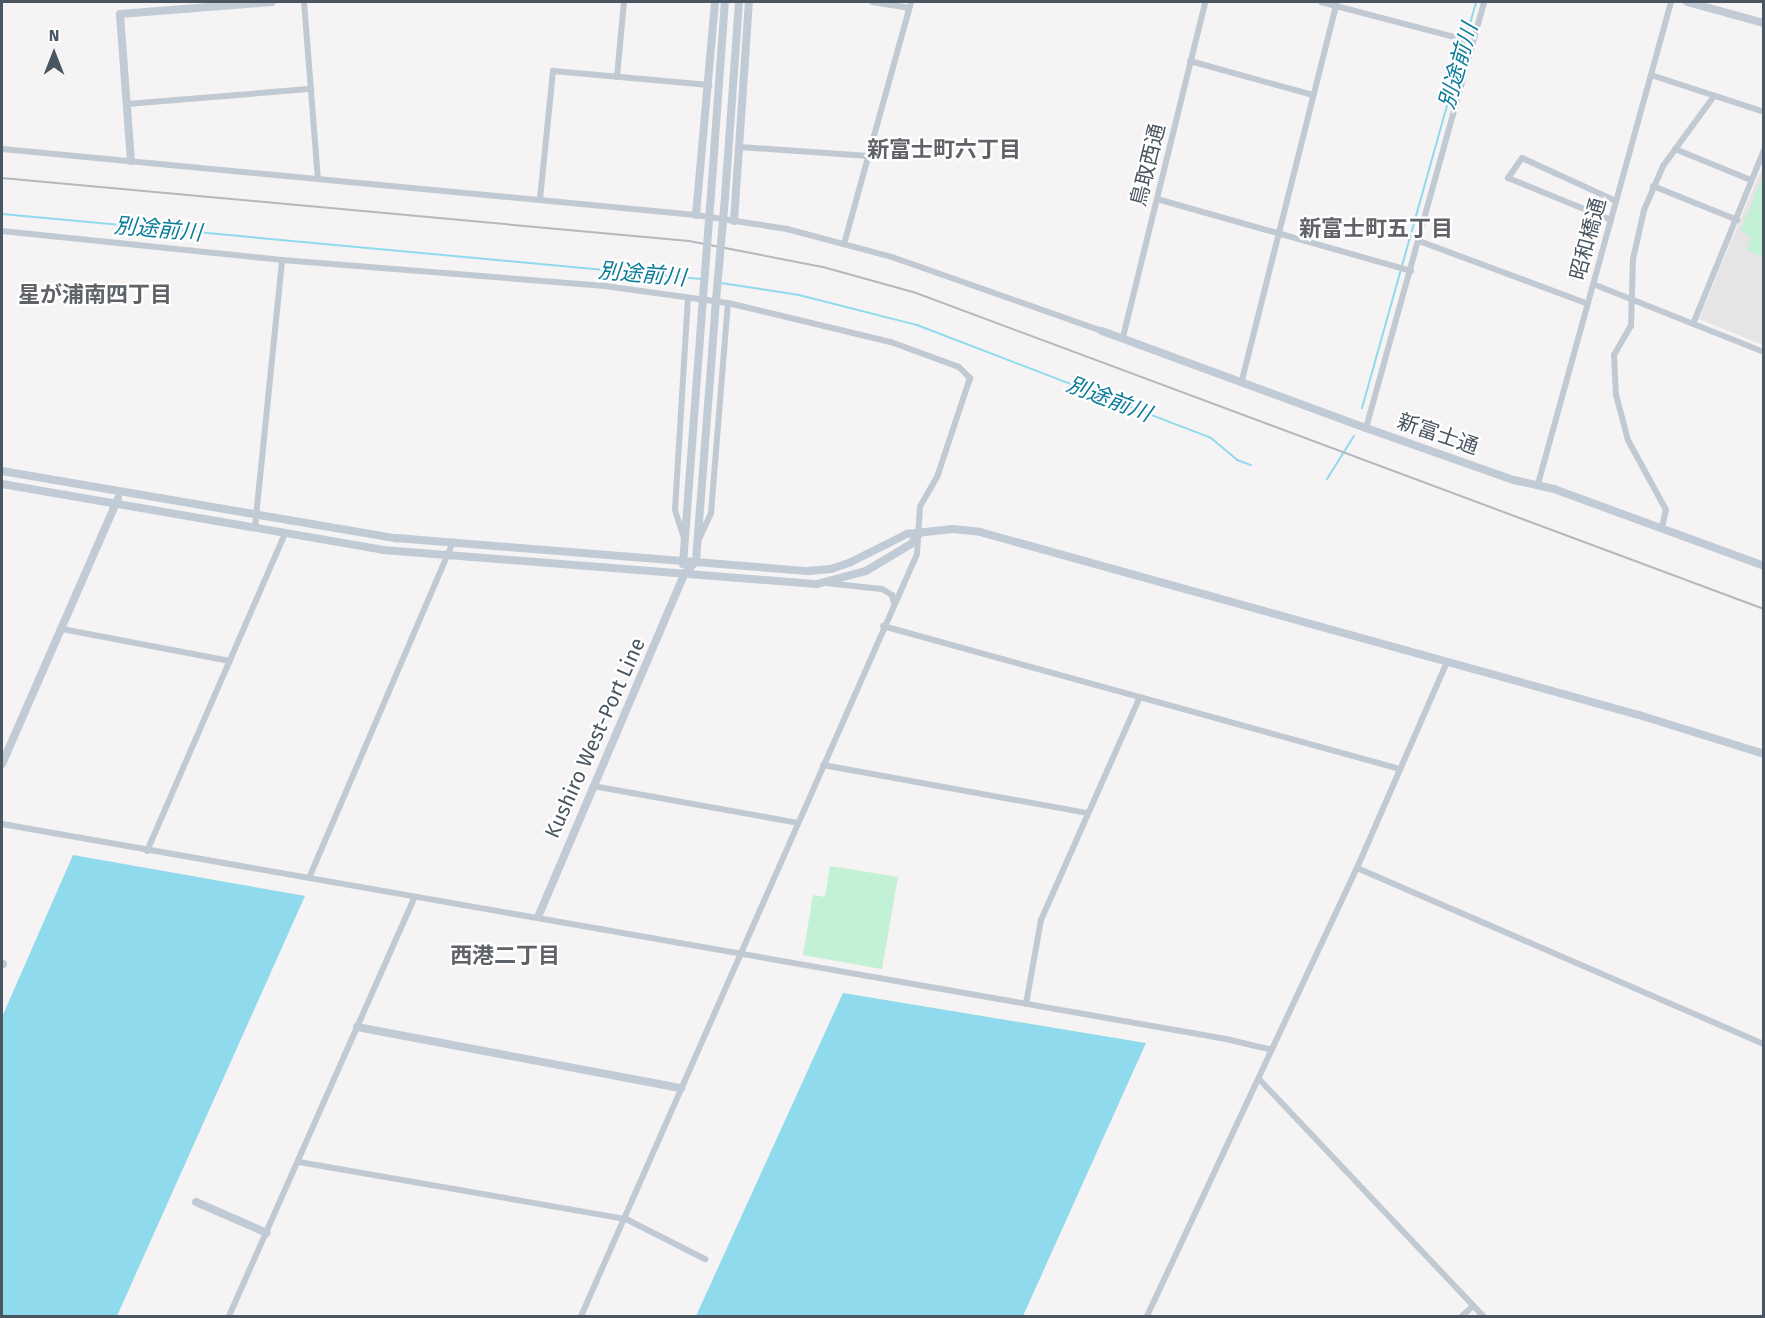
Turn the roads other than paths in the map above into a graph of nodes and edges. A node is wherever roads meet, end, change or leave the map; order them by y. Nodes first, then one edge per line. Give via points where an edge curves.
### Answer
1 (272, 2) edge
2 (304, 2) edge
3 (624, 2) edge
4 (715, 2) edge
5 (725, 2) edge
6 (739, 2) edge
7 (748, 2) edge
8 (872, 2) edge
9 (1205, 2) edge
10 (1321, 2) edge
11 (1484, 2) edge
12 (1671, 2) edge
13 (1687, 2) edge
14 (1337, 4) edge
15 (910, 5) edge
16 (1764, 23) edge
17 (1473, 42) junction
18 (1191, 61) junction
19 (1651, 75) junction
20 (617, 77) junction
21 (709, 85) junction
22 (311, 89) junction
23 (1313, 95) junction
24 (1714, 96) junction
25 (127, 104) junction
26 (1764, 112) edge
27 (739, 147) junction
28 (2, 149) edge
29 (1675, 149) junction
30 (1763, 153) edge
31 (869, 156) junction
32 (131, 161) junction
33 (318, 178) junction
34 (1752, 180) junction
35 (1653, 186) junction
36 (540, 199) junction
37 (1157, 199) junction
38 (1616, 201) junction
39 (696, 215) junction
40 (1611, 220) junction
41 (1737, 220) junction
42 (734, 221) junction
43 (2, 231) edge
44 (1279, 233) junction
45 (1419, 241) junction
46 (844, 244) junction
47 (282, 260) junction
48 (1411, 270) junction
49 (1593, 284) junction
50 (688, 297) junction
51 (1632, 300) junction
52 (728, 303) junction
53 (1588, 304) junction
54 (1693, 324) junction
55 (1102, 331) joint
56 (1123, 337) junction
57 (1764, 352) edge
58 (1242, 380) junction
59 (1366, 428) junction
60 (2, 471) edge
61 (2, 484) edge
62 (1538, 484) junction
63 (121, 492) junction
64 (117, 503) junction
65 (258, 515) junction
66 (255, 527) junction
67 (1662, 527) junction
68 (285, 532) junction
69 (919, 534) junction
70 (684, 540) junction
71 (453, 542) junction
72 (698, 542) junction
73 (448, 554) junction
74 (682, 560) junction
75 (696, 561) junction
76 (1764, 566) edge
77 (685, 573) junction
78 (826, 583) junction
79 (894, 604) junction
80 (883, 626) junction
81 (62, 629) junction
82 (230, 661) junction
83 (1447, 662) junction
84 (1140, 697) junction
85 (1764, 754) edge
86 (2, 764) edge
87 (823, 765) junction
88 (1400, 769) junction
89 (593, 786) junction
90 (1088, 813) junction
91 (798, 823) junction
92 (2, 824) edge
93 (147, 851) junction
94 (1357, 868) junction
95 (309, 878) junction
96 (416, 897) junction
97 (538, 917) junction
98 (739, 954) junction
99 (1026, 1004) junction
100 (357, 1027) junction
101 (1764, 1044) edge
102 (1272, 1050) junction
103 (1258, 1078) junction
104 (681, 1088) junction
105 (299, 1162) junction
106 (196, 1202) dead end
107 (626, 1219) junction
108 (267, 1233) junction
109 (705, 1259) dead end
110 (1473, 1306) junction
111 (229, 1317) edge
112 (581, 1317) edge
113 (1147, 1317) edge
114 (1462, 1317) edge
115 (1483, 1317) edge

1 - 25 street via 120,14
2 - 22 street
3 - 20 street
4 - 21 street
5 - 70 street, bridge
6 - 72 street, bridge
7 - 27 street
8 - 15 street
9 - 18 street, 鳥取西通
10 - 14 street
11 - 17 street
12 - 19 street, 昭和橋通
13 - 16 street
14 - 17 street
14 - 23 street
15 - 31 street
17 - 45 street
18 - 23 street
18 - 37 street, 鳥取西通
19 - 24 street
19 - 38 street, 昭和橋通
20 - 21 street
20 - 36 street via 553,71
21 - 39 street
22 - 25 street
22 - 33 street
23 - 44 street
24 - 26 street
24 - 29 street
25 - 32 street
27 - 31 street
27 - 42 street
28 - 32 street
29 - 34 street
29 - 35 street
30 - 34 street
31 - 46 street
32 - 33 street
33 - 36 street
34 - 41 street
35 - 41 street
35 - 51 street via 1636,239
36 - 39 street
37 - 44 street
37 - 56 street, 鳥取西通
38 - 40 street, 昭和橋通
38 - 40 street via 1522,158 1508,178
39 - 42 street
40 - 49 street, 昭和橋通
41 - 54 street
42 - 46 street
43 - 47 street
44 - 48 street
44 - 58 street
45 - 48 street
45 - 53 street
46 - 55 street via 892,257
47 - 50 street via 605,286
47 - 65 street
48 - 59 street
49 - 51 street
49 - 53 street, 昭和橋通
50 - 52 street
50 - 70 street via 675,510
51 - 54 street
51 - 67 street via 1631,327 1614,355 1616,395 1628,440 1666,510
52 - 69 street via 891,342 959,367 970,378 937,477 921,507
52 - 72 street via 711,513
53 - 62 street, 昭和橋通
54 - 57 street
55 - 56 street, 新富士通
56 - 58 street, 新富士通
58 - 59 street, 新富士通
59 - 62 street, 新富士通 via 1514,480
60 - 63 street
61 - 64 street
62 - 67 street, 新富士通
63 - 64 street
63 - 65 street
64 - 66 street
64 - 81 street
65 - 66 street
65 - 71 street via 396,538
66 - 68 street
67 - 76 street, 新富士通
68 - 73 street via 383,550
68 - 82 street
69 - 75 street via 890,540 831,569 808,571
69 - 78 street via 911,544 866,571
69 - 79 street via 917,554
69 - 83 street via 953,529 980,531
70 - 74 street
71 - 73 street
71 - 74 street
72 - 75 street
73 - 77 street
73 - 95 street
74 - 75 street
74 - 77 street
75 - 77 street, Kushiro West-Port Line
77 - 78 street
77 - 89 street, Kushiro West-Port Line
78 - 79 street via 882,589 892,595
79 - 80 street
80 - 84 street
80 - 87 street
81 - 82 street
81 - 86 street
82 - 93 street
83 - 85 street
83 - 88 street
84 - 88 street
84 - 90 street
87 - 90 street
87 - 91 street
88 - 94 street
89 - 91 street
89 - 97 street, Kushiro West-Port Line
90 - 99 street via 1041,920
91 - 98 street
92 - 93 street
93 - 95 street
94 - 101 street
94 - 102 street
95 - 96 street
96 - 97 street
96 - 100 street
97 - 98 street
98 - 99 street
98 - 104 street
99 - 102 street
100 - 104 street
100 - 105 street
102 - 103 street
103 - 110 street
103 - 113 street
104 - 107 street
105 - 107 street
105 - 108 street
106 - 108 street
107 - 109 street
107 - 112 street
108 - 111 street
110 - 114 street
110 - 115 street

